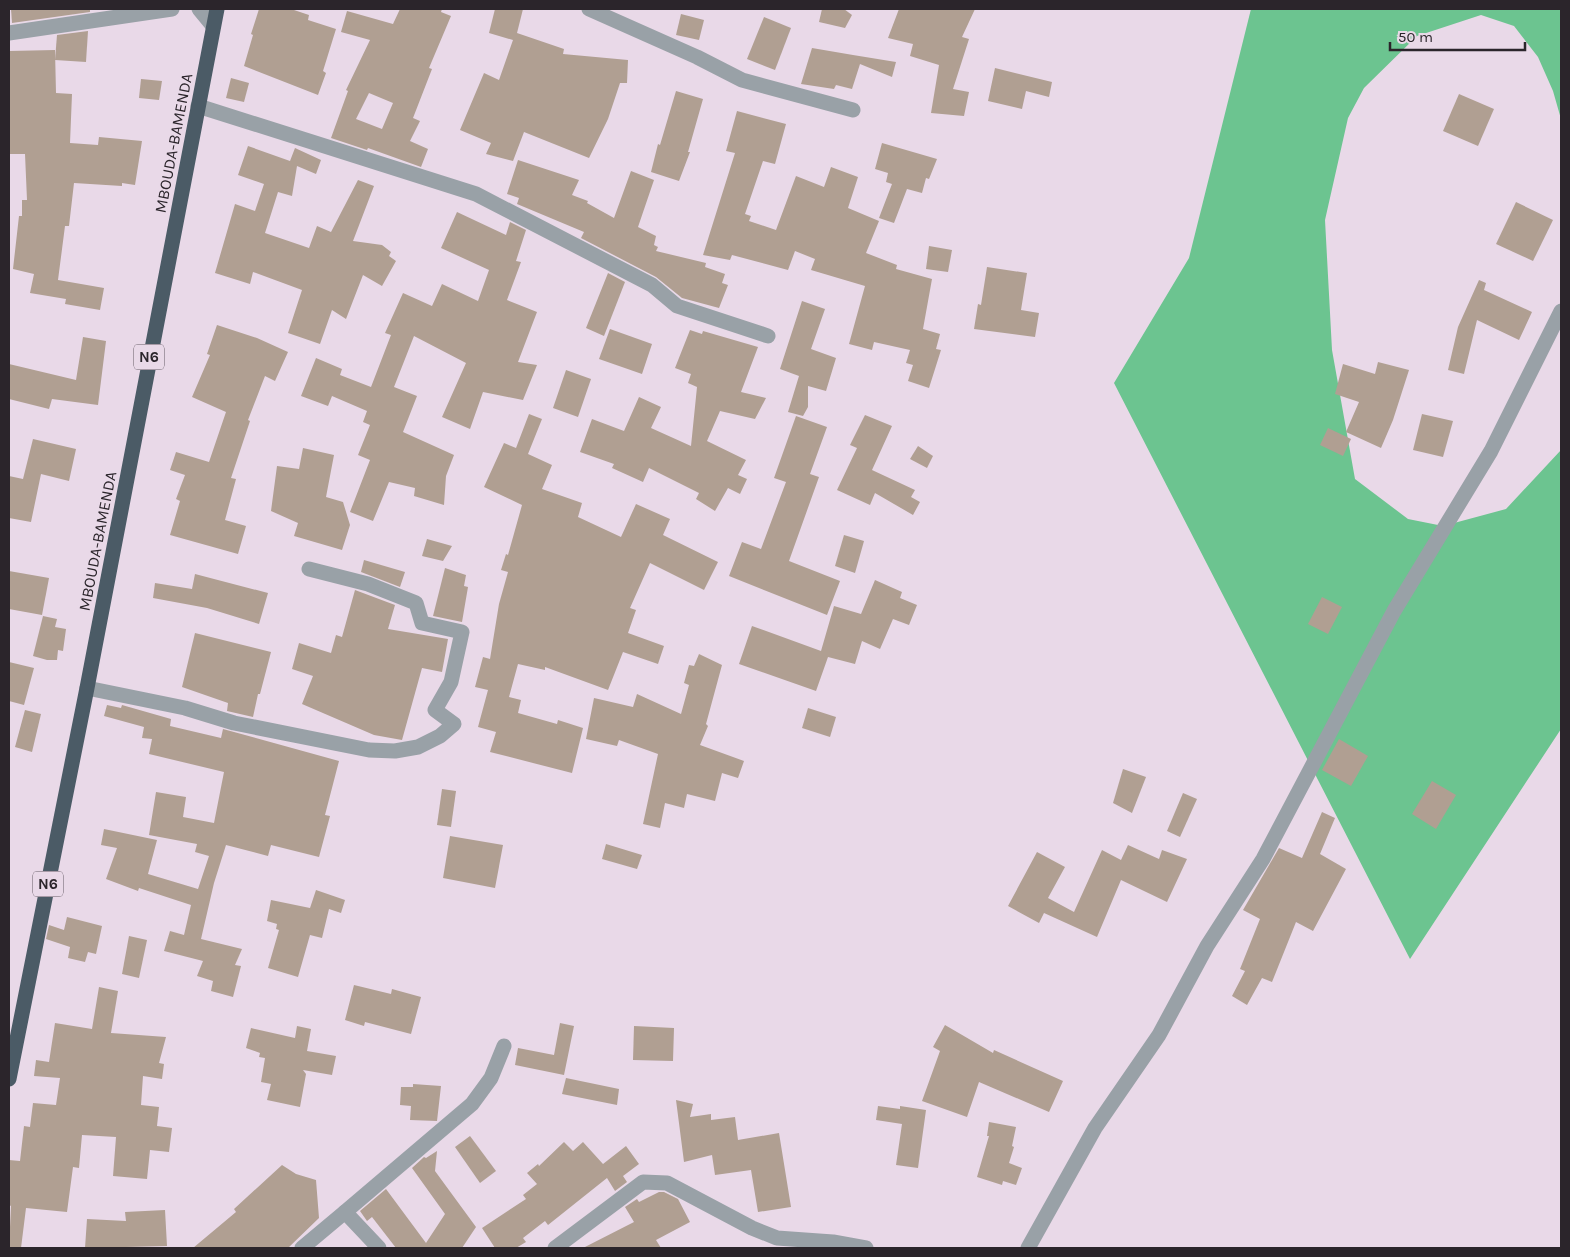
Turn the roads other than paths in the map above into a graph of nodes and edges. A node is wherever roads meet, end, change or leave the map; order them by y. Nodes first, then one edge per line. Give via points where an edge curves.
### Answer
1 (172, 9) edge
2 (200, 9) edge
3 (217, 9) edge
4 (589, 9) edge
5 (213, 26) junction
6 (9, 33) edge
7 (198, 106) junction
8 (853, 110) dead end
9 (1561, 311) edge
10 (768, 336) dead end
11 (309, 569) dead end
12 (87, 688) junction
13 (504, 1046) dead end
14 (9, 1079) edge
15 (345, 1212) junction
16 (302, 1248) edge
17 (379, 1248) edge
18 (555, 1248) edge
19 (866, 1248) edge
20 (1028, 1248) edge

1 - 6 street
2 - 5 street
3 - 5 highway, MBOUDA-BAMENDA / N6
4 - 8 street via 742,80
5 - 7 highway, MBOUDA-BAMENDA / N6
7 - 10 street via 476,194 652,284 677,306
7 - 12 highway, MBOUDA-BAMENDA / N6
9 - 20 street via 1491,451 1394,611 1263,859 1207,946 1159,1035 1095,1128
11 - 12 street via 368,584 416,604 422,623 462,632 451,682 435,710 454,724 440,736 418,747 395,751 369,750 234,723 185,708
12 - 14 highway, MBOUDA-BAMENDA / N6
13 - 15 street via 491,1078 472,1104
15 - 16 street
15 - 17 street
18 - 19 street via 643,1182 655,1180 777,1238

